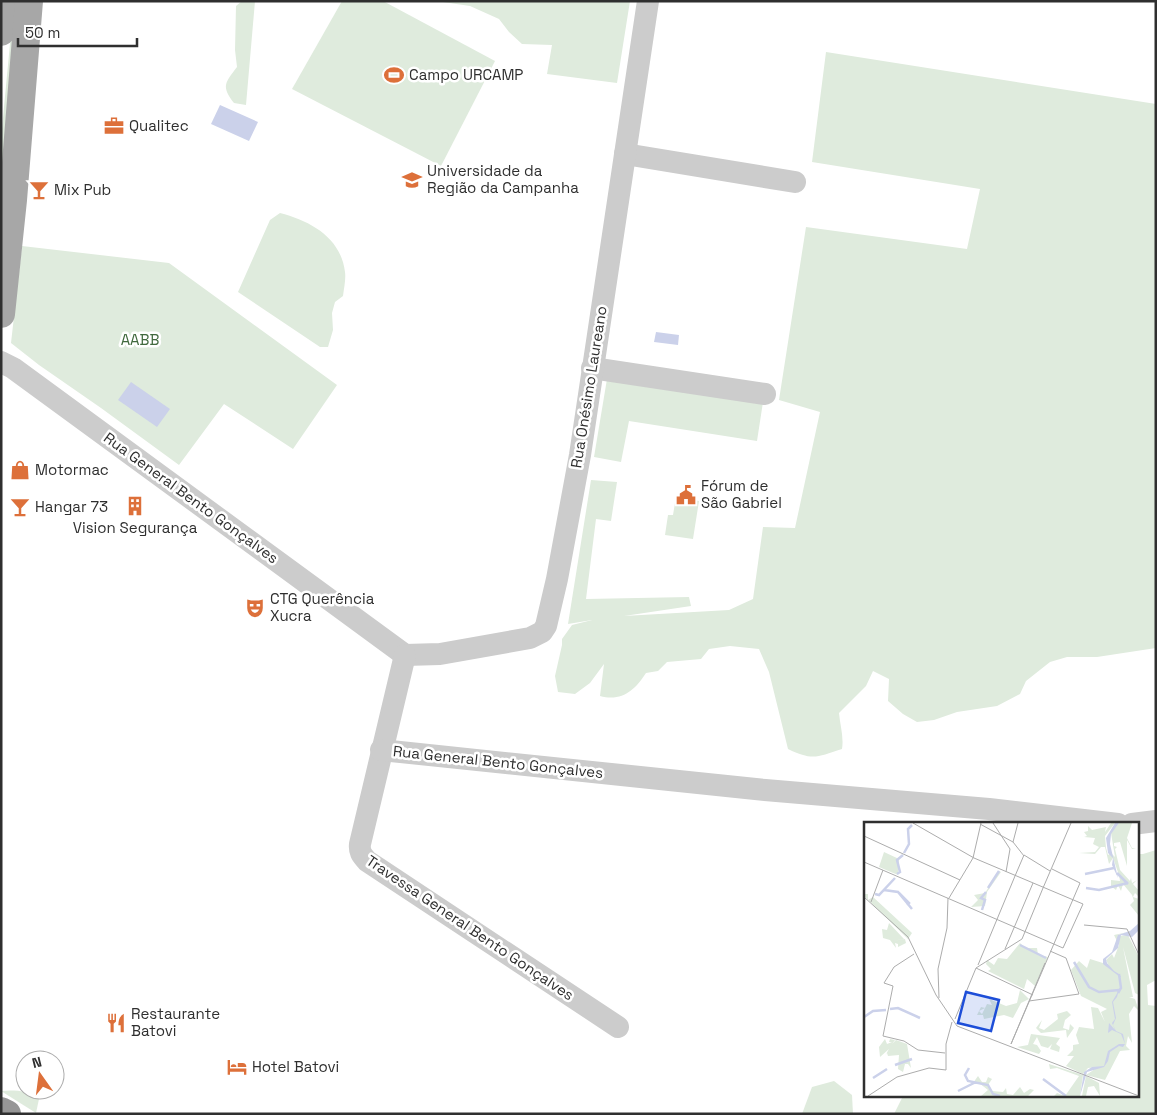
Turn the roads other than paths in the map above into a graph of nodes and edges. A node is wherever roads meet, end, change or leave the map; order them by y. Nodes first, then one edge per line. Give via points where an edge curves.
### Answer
1 (30, 1) edge
2 (648, 1) edge
3 (625, 154) junction
4 (795, 182) dead end
5 (7, 199) edge
6 (1, 314) edge
7 (1, 362) edge
8 (592, 368) junction
9 (765, 394) dead end
10 (405, 655) junction
11 (382, 750) junction
12 (1156, 821) edge
13 (1102, 822) edge
14 (1140, 823) edge
15 (618, 1027) dead end
16 (1, 1111) edge
17 (7, 1114) edge

1 - 5 main road
2 - 3 street, Rua Onésimo Laureano
3 - 4 street
3 - 8 street, Rua Onésimo Laureano
5 - 6 main road
7 - 10 street, Rua General Bento Gonçalves
8 - 9 street
8 - 10 street, Rua Onésimo Laureano via 580,454 546,626 530,638 440,654
10 - 11 street, Rua General Bento Gonçalves
11 - 13 street, Rua General Bento Gonçalves via 765,790 989,808
11 - 15 street, Travessa General Bento Gonçalves via 360,844 361,854
12 - 14 street
16 - 17 highway

